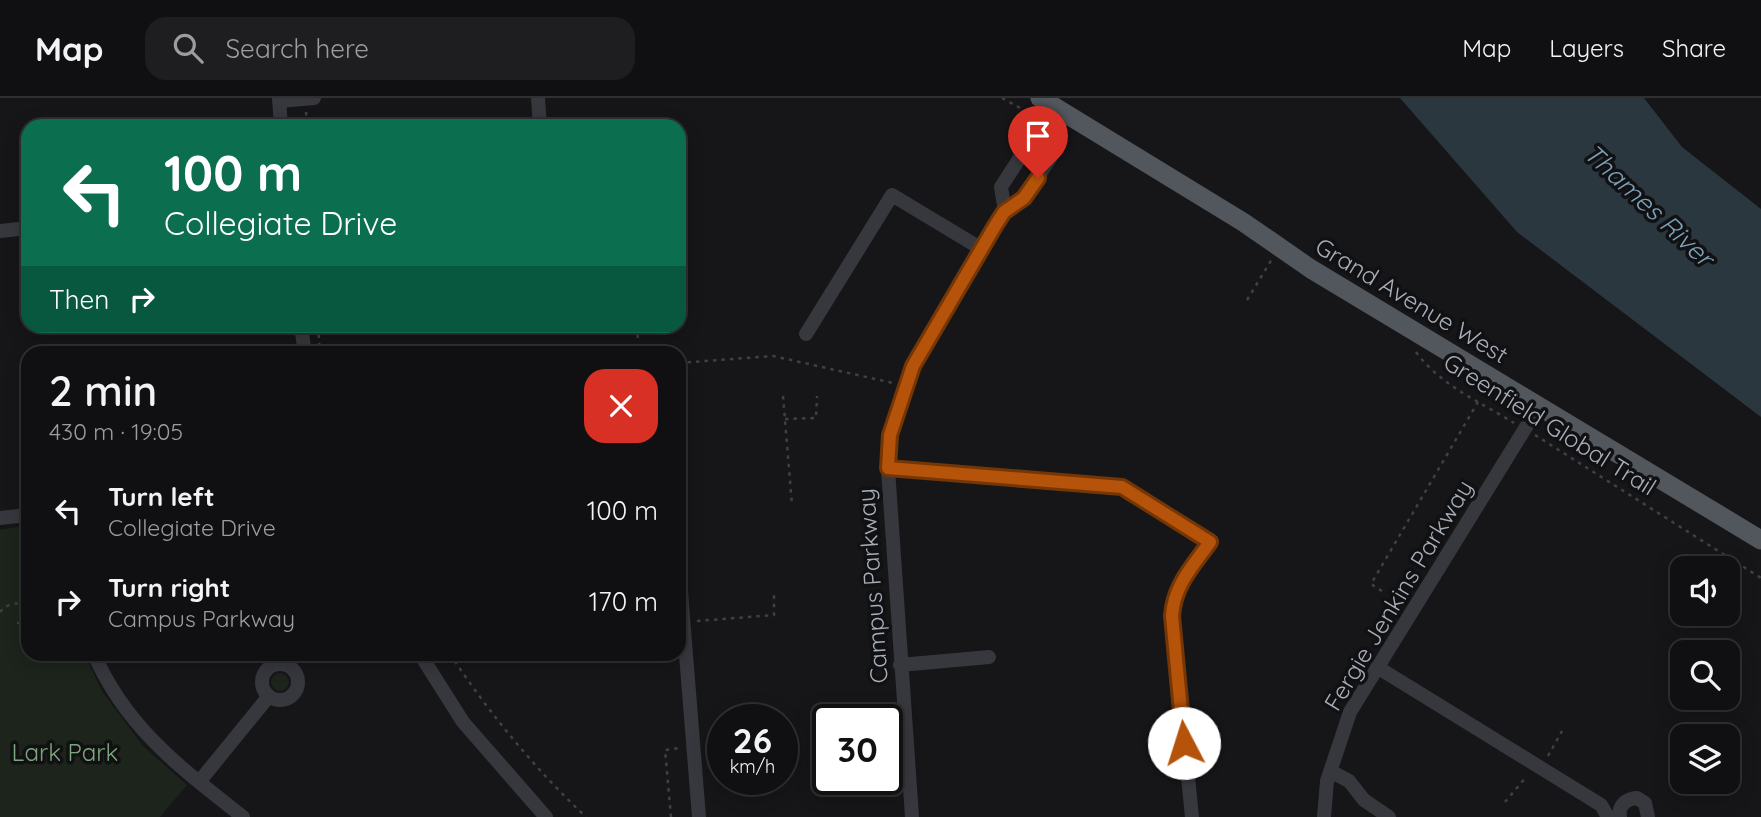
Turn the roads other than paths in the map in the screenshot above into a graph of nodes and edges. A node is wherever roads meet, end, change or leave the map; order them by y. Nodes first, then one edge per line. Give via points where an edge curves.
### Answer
1 (314, 98) edge
2 (538, 98) edge
3 (1040, 98) edge
4 (279, 99) edge
5 (281, 119) edge
6 (540, 119) edge
7 (1058, 127) junction
8 (1004, 212) junction
9 (21, 229) edge
10 (0, 231) edge
11 (980, 248) junction
12 (806, 334) dead end
13 (1539, 406) junction
14 (888, 468) junction
15 (21, 516) edge
16 (0, 518) edge
17 (1761, 540) edge
18 (686, 654) edge
19 (989, 657) dead end
20 (98, 661) edge
21 (424, 661) edge
22 (900, 665) junction
23 (1377, 667) junction
24 (269, 696) dead end
25 (1330, 771) junction
26 (199, 782) junction
27 (1614, 816) edge
28 (243, 817) edge
29 (546, 817) edge
30 (699, 817) edge
31 (912, 817) edge
32 (1192, 817) edge
33 (1324, 817) edge
34 (1389, 817) edge
35 (1648, 817) edge

1 - 4 street
2 - 6 street
3 - 7 main road, Grand Avenue West
4 - 5 street
7 - 8 street, Campus Parkway via 1051,157 1024,198
7 - 8 street, Campus Parkway via 1030,142 1001,187
7 - 13 main road, Grand Avenue West via 1243,222 1311,269
8 - 11 street, Campus Parkway
9 - 10 street
11 - 12 street via 892,195
11 - 14 street, Campus Parkway via 913,366 890,435
13 - 17 main road, Grand Avenue West
13 - 23 street, Fergie Jenkins Parkway
14 - 22 street, Campus Parkway
14 - 32 street via 1122,487 1210,542 1177,589 1172,616
15 - 16 street
18 - 30 street
19 - 22 street
20 - 26 street via 131,718
21 - 29 street via 463,722
22 - 31 street, Campus Parkway
23 - 25 street, Fergie Jenkins Parkway via 1350,712
23 - 27 street
24 - 26 street
25 - 33 street, Fergie Jenkins Parkway
25 - 34 street via 1349,781 1364,800
26 - 28 street
27 - 35 street via 1626,801 1637,798 1645,803

